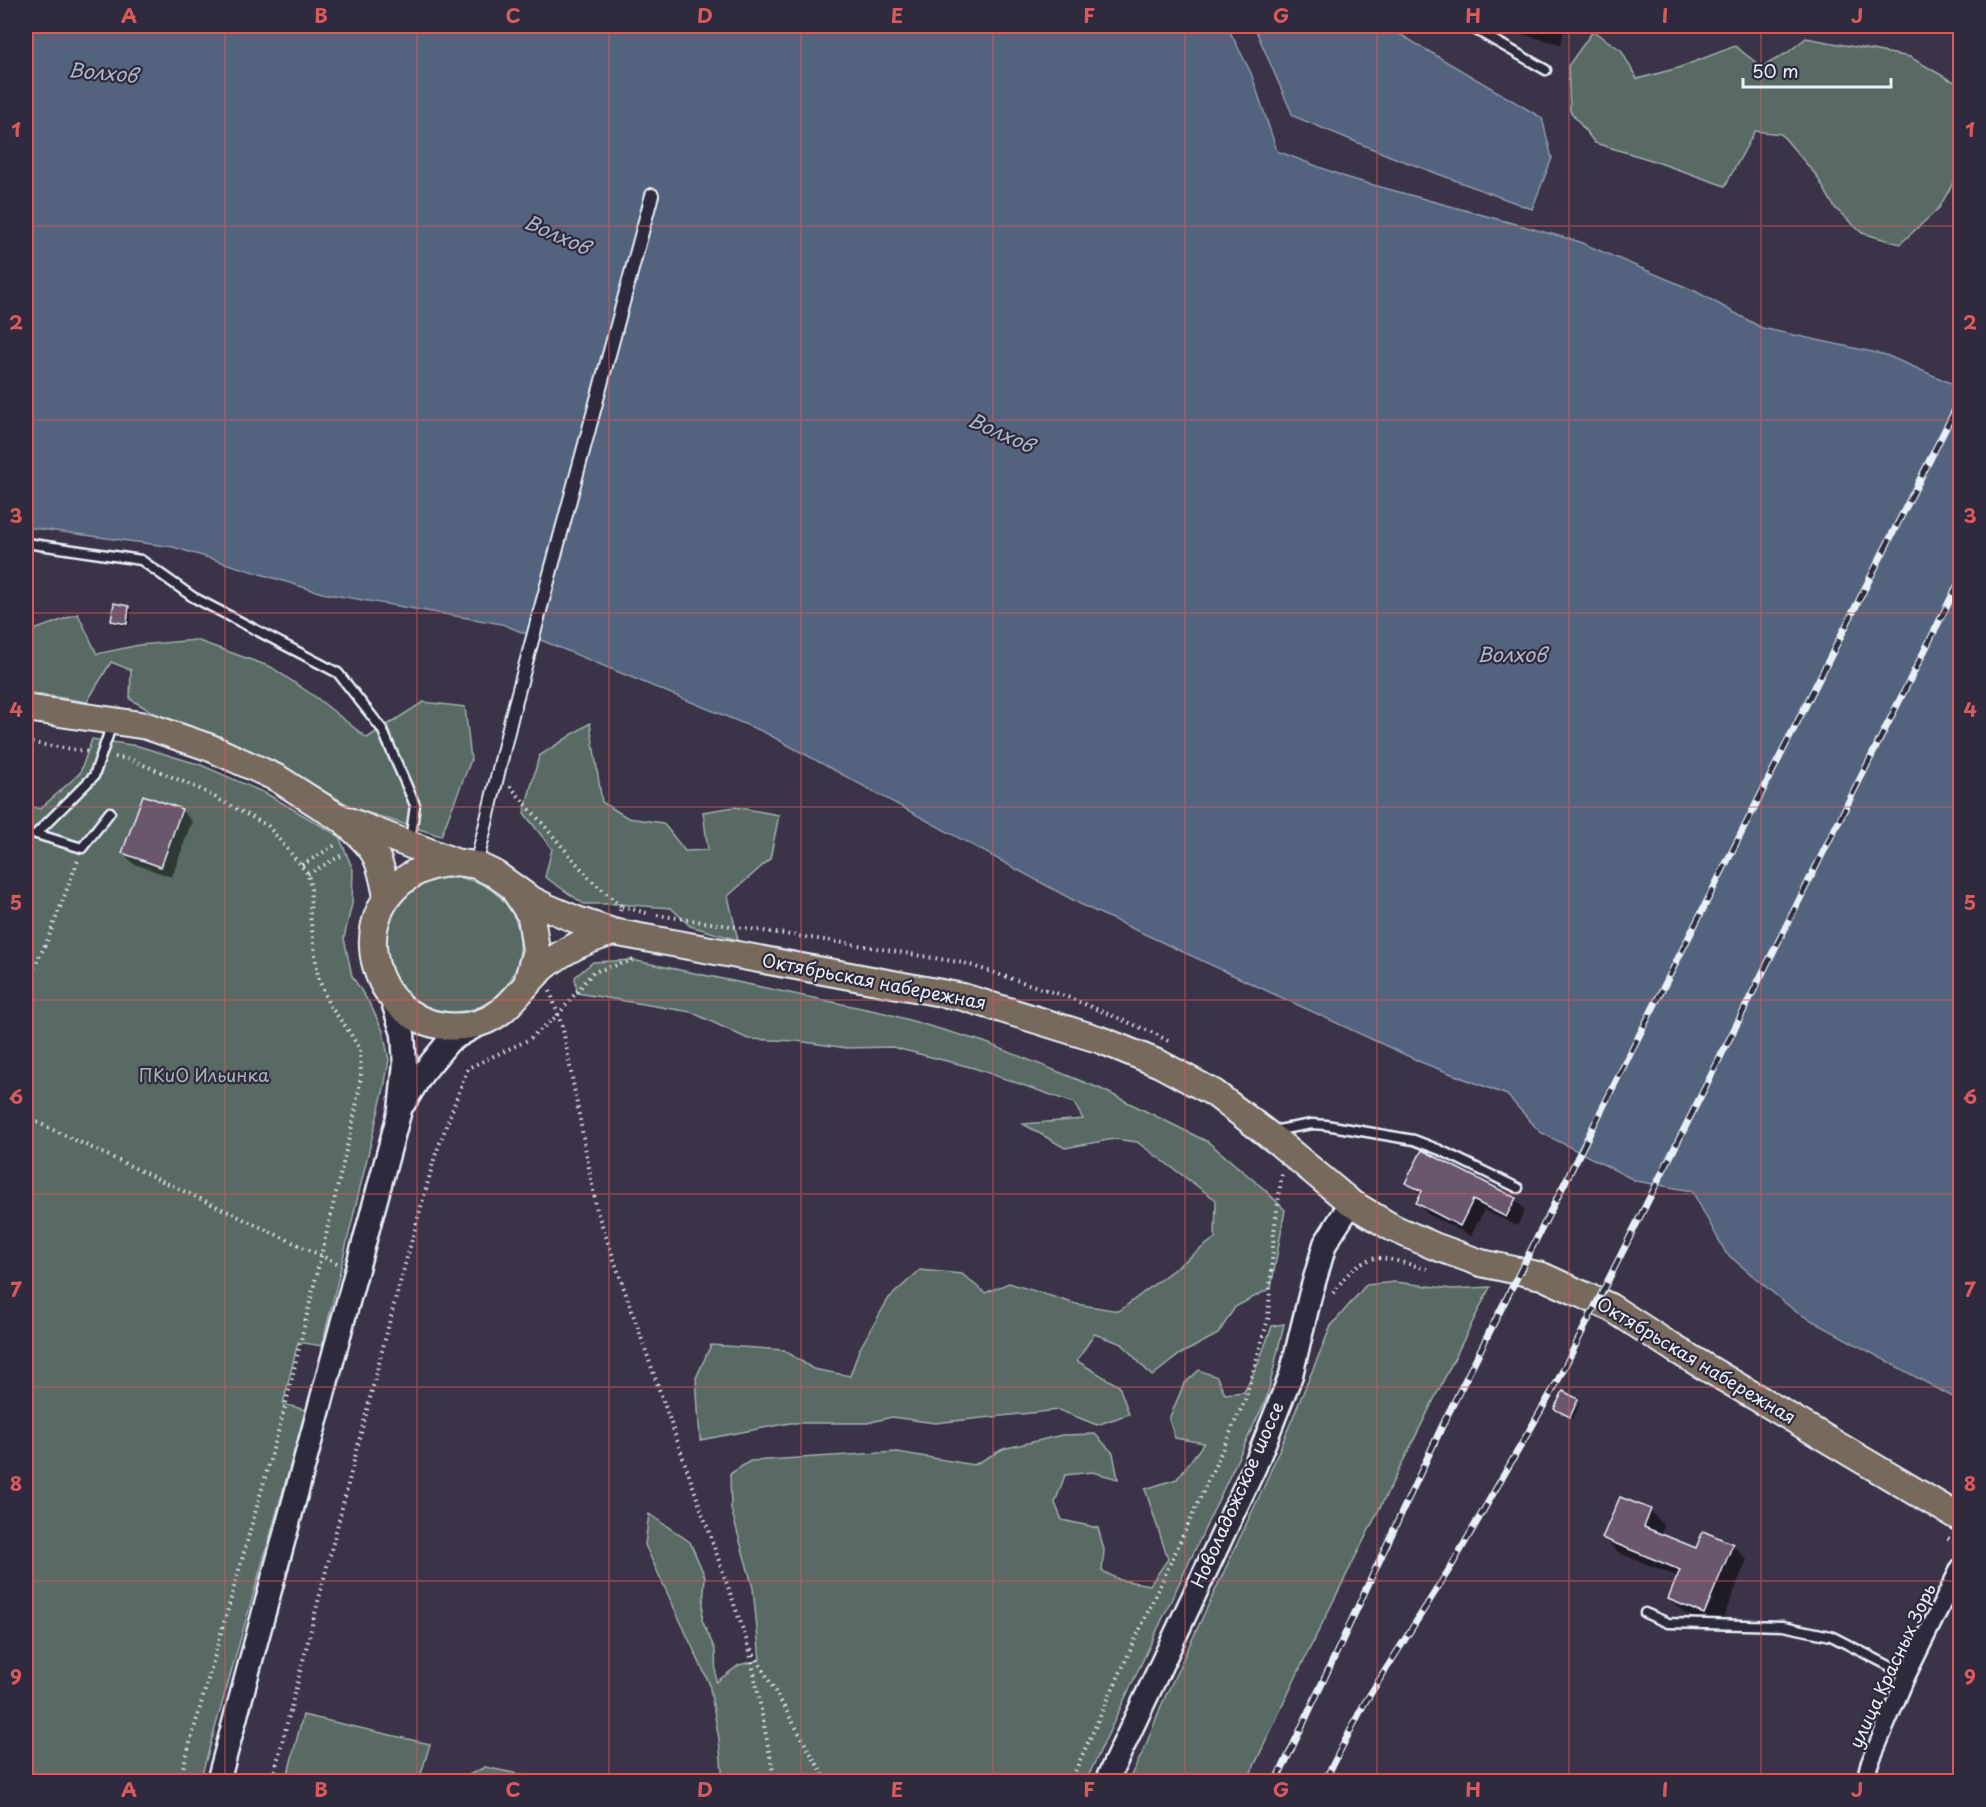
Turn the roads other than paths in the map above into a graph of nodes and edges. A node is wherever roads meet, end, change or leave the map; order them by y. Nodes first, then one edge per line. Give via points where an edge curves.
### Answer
1 (1469, 26) edge
2 (1546, 70) dead end
3 (652, 195) dead end
4 (26, 543) edge
5 (26, 708) edge
6 (114, 721) junction
7 (110, 812) dead end
8 (348, 825) junction
9 (410, 845) junction
10 (465, 864) junction
11 (512, 886) junction
12 (387, 897) junction
13 (613, 932) junction
14 (535, 976) junction
15 (392, 999) junction
16 (499, 1014) junction
17 (400, 1110) junction
18 (1266, 1132) junction
19 (1518, 1188) dead end
20 (1351, 1203) junction
21 (1960, 1518) edge
22 (1960, 1567) edge
23 (1645, 1613) dead end
24 (1907, 1675) junction
25 (218, 1782) edge
26 (1106, 1782) edge
27 (1864, 1782) edge

1 - 2 lane
3 - 10 street via 498,772
4 - 9 lane via 141,560 193,597 338,673 382,729 415,805
5 - 6 main road, Октябрьская набережная
6 - 7 lane via 94,777 36,834 82,848
6 - 8 main road, Октябрьская набережная via 147,726 211,748 277,778
8 - 9 main road, Октябрьская набережная
8 - 12 main road via 370,844 382,868
9 - 10 main road, Октябрьская набережная
10 - 11 main road, Октябрьская набережная via 495,874
10 - 12 main road via 429,866 405,878
11 - 13 main road, Октябрьская набережная via 546,907
11 - 14 main road via 531,915
12 - 15 main road via 375,922 372,949 378,976
13 - 14 main road via 563,952
13 - 18 main road, Октябрьская набережная via 995,1006 1101,1040 1160,1064 1214,1093
14 - 16 main road
15 - 16 main road via 415,1017 443,1026 472,1025
15 - 17 main road via 403,1034 405,1063
16 - 17 main road via 449,1041
17 - 25 main road
18 - 19 lane via 1326,1125 1414,1140
18 - 20 main road, Октябрьская набережная
20 - 21 main road, Октябрьская набережная via 1434,1246 1481,1263 1542,1276 1610,1306 1675,1349
20 - 26 main road, Новоладожское шоссе via 1325,1244 1291,1375 1255,1466
22 - 24 street, улица Красных Зорь
23 - 24 lane via 1668,1623 1783,1626 1831,1636
24 - 27 street, улица Красных Зорь

